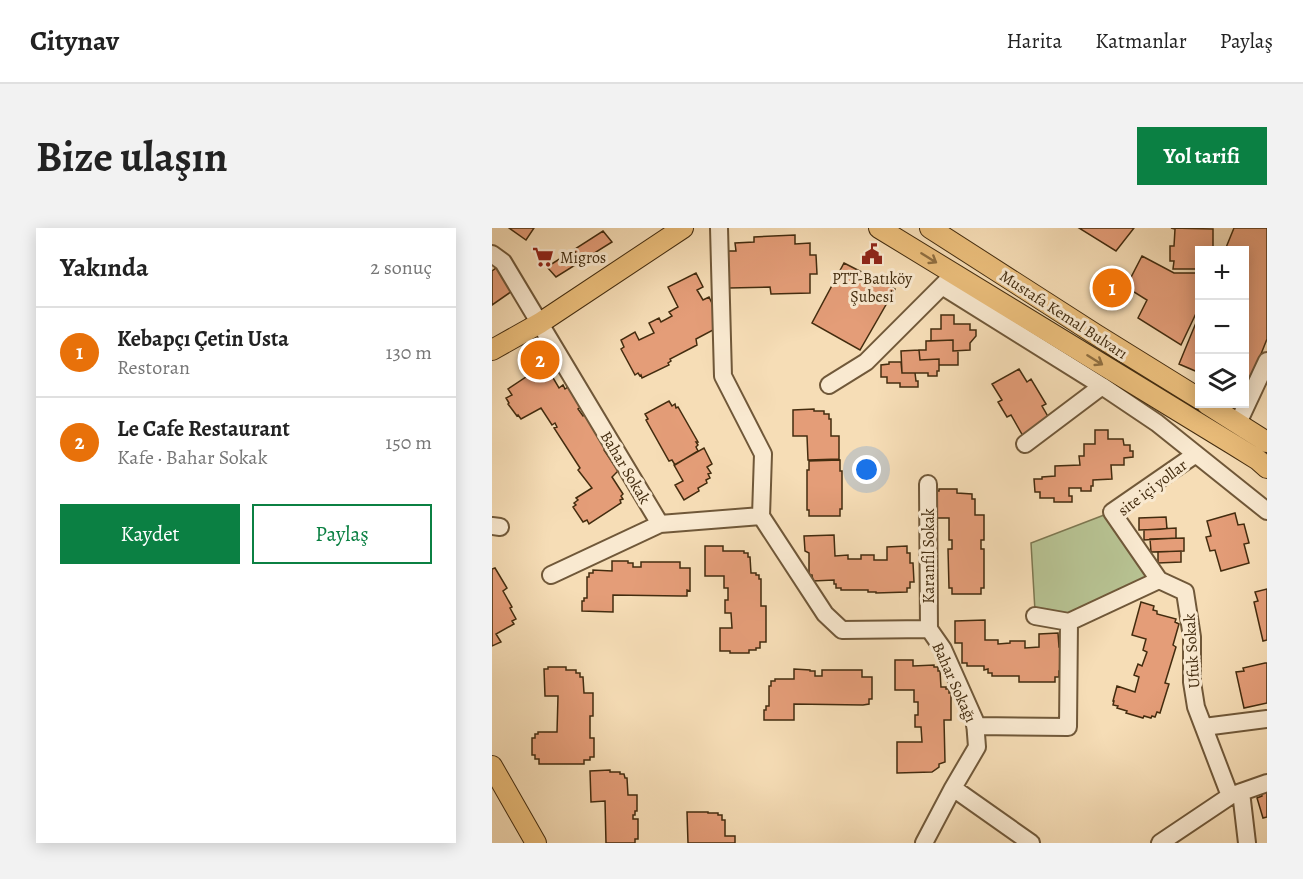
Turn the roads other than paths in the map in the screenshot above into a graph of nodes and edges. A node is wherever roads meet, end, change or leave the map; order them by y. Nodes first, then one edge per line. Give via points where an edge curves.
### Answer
1 (683, 228) edge
2 (719, 228) edge
3 (879, 228) edge
4 (930, 228) edge
5 (492, 254) edge
6 (949, 280) junction
7 (540, 323) junction
8 (492, 350) edge
9 (1267, 361) edge
10 (829, 385) dead end
11 (1102, 386) junction
12 (1195, 396) edge
13 (1214, 408) edge
14 (1238, 423) junction
15 (1267, 442) edge
16 (1025, 444) dead end
17 (1196, 454) junction
18 (1267, 468) edge
19 (928, 484) dead end
20 (1267, 511) edge
21 (761, 516) junction
22 (660, 524) junction
23 (551, 575) dead end
24 (1159, 580) junction
25 (1035, 616) dead end
26 (1069, 621) junction
27 (928, 628) junction
28 (1267, 719) edge
29 (975, 726) junction
30 (1204, 728) junction
31 (492, 766) edge
32 (1267, 783) edge
33 (953, 788) junction
34 (1236, 794) junction
35 (530, 841) edge
36 (924, 843) edge
37 (1031, 843) edge
38 (1160, 843) edge
39 (1247, 843) edge

1 - 7 main road
2 - 21 street via 723,376 763,454
3 -> 6 main road
4 - 12 main road, Mustafa Kemal Bulvarı
5 - 7 street, Bahar Sokak via 503,262
6 - 10 street via 866,362
6 - 11 street
6 -> 18 main road
7 - 8 main road
7 - 22 street, Bahar Sokak
9 - 14 street
11 - 16 street
11 - 17 street
13 - 14 main road
14 - 15 main road
17 - 20 street
17 - 24 street, site içi yollar via 1112,512
19 - 27 street, Karanfil Sokak
21 - 22 street
21 - 27 street, Bahar Sokağı via 825,614 842,630
22 - 23 street
24 - 26 street
24 - 30 street, Ufuk Sokak via 1185,592 1192,637 1192,682
25 - 26 street
26 - 29 street via 1068,728
27 - 29 street, Bahar Sokağı via 943,649
28 - 30 street
29 - 33 street, Bahar Sokağı via 977,747
30 - 34 street, Ufuk Sokak
31 - 35 main road
32 - 34 street
33 - 36 street, Bahar Sokağı
33 - 37 street
34 - 38 street
34 - 39 street, Ufuk Sokak

